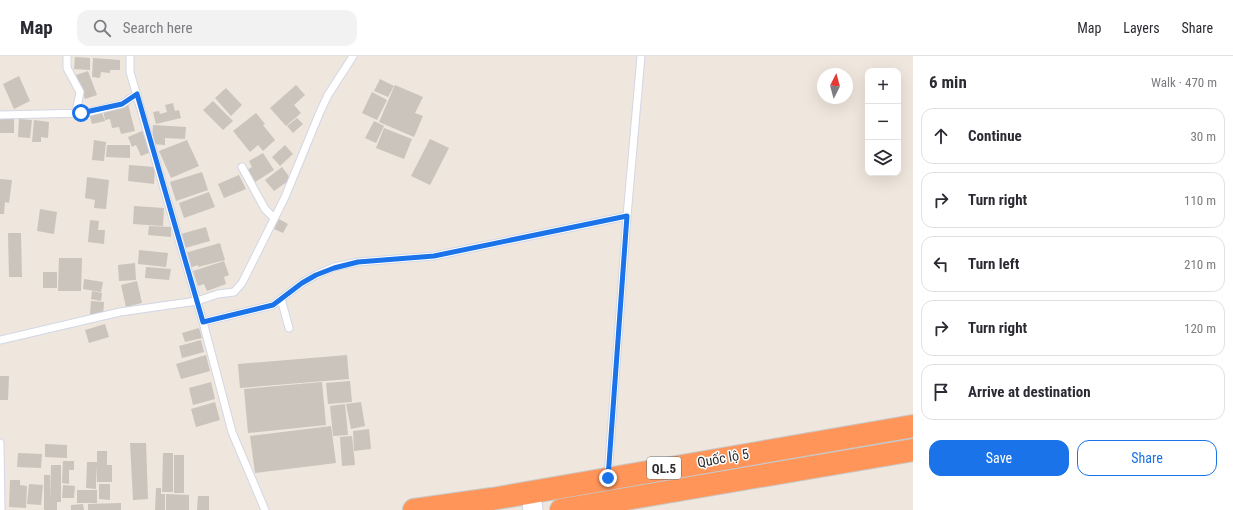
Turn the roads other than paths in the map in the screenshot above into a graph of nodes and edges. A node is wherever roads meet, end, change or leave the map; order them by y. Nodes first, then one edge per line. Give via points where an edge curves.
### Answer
1 (67, 56) edge
2 (130, 56) edge
3 (353, 56) edge
4 (641, 56) edge
5 (137, 94) junction
6 (81, 113) junction
7 (0, 115) edge
8 (242, 168) dead end
9 (627, 216) junction
10 (274, 218) junction
11 (281, 299) junction
12 (197, 303) junction
13 (202, 319) junction
14 (289, 328) dead end
15 (0, 340) edge
16 (913, 426) edge
17 (0, 444) edge
18 (913, 450) edge
19 (608, 478) junction
20 (532, 501) edge
21 (492, 504) edge
22 (568, 509) edge
23 (1, 510) edge
24 (265, 510) edge
25 (414, 510) edge

1 - 6 lane via 67,68 80,92 77,107
2 - 5 lane via 130,72
3 - 10 lane via 328,95
4 - 9 lane
5 - 6 lane via 122,104
5 - 12 lane
6 - 7 lane
8 - 10 lane via 265,209
9 - 11 lane via 434,256 358,262 316,275
9 - 19 lane
10 - 12 lane via 242,283 234,292 218,294
11 - 13 lane via 273,305
11 - 14 lane
12 - 13 lane
12 - 15 lane via 120,312
13 - 24 lane via 232,432
16 - 19 highway, Quốc lộ 5 / QL.5
17 - 23 lane
18 - 22 highway, Quốc lộ 5 / QL.5
19 - 20 highway, Quốc lộ 5 / QL.5
20 - 21 highway, Quốc lộ 5 / QL.5
21 - 25 highway, Quốc lộ 5 / QL.5

